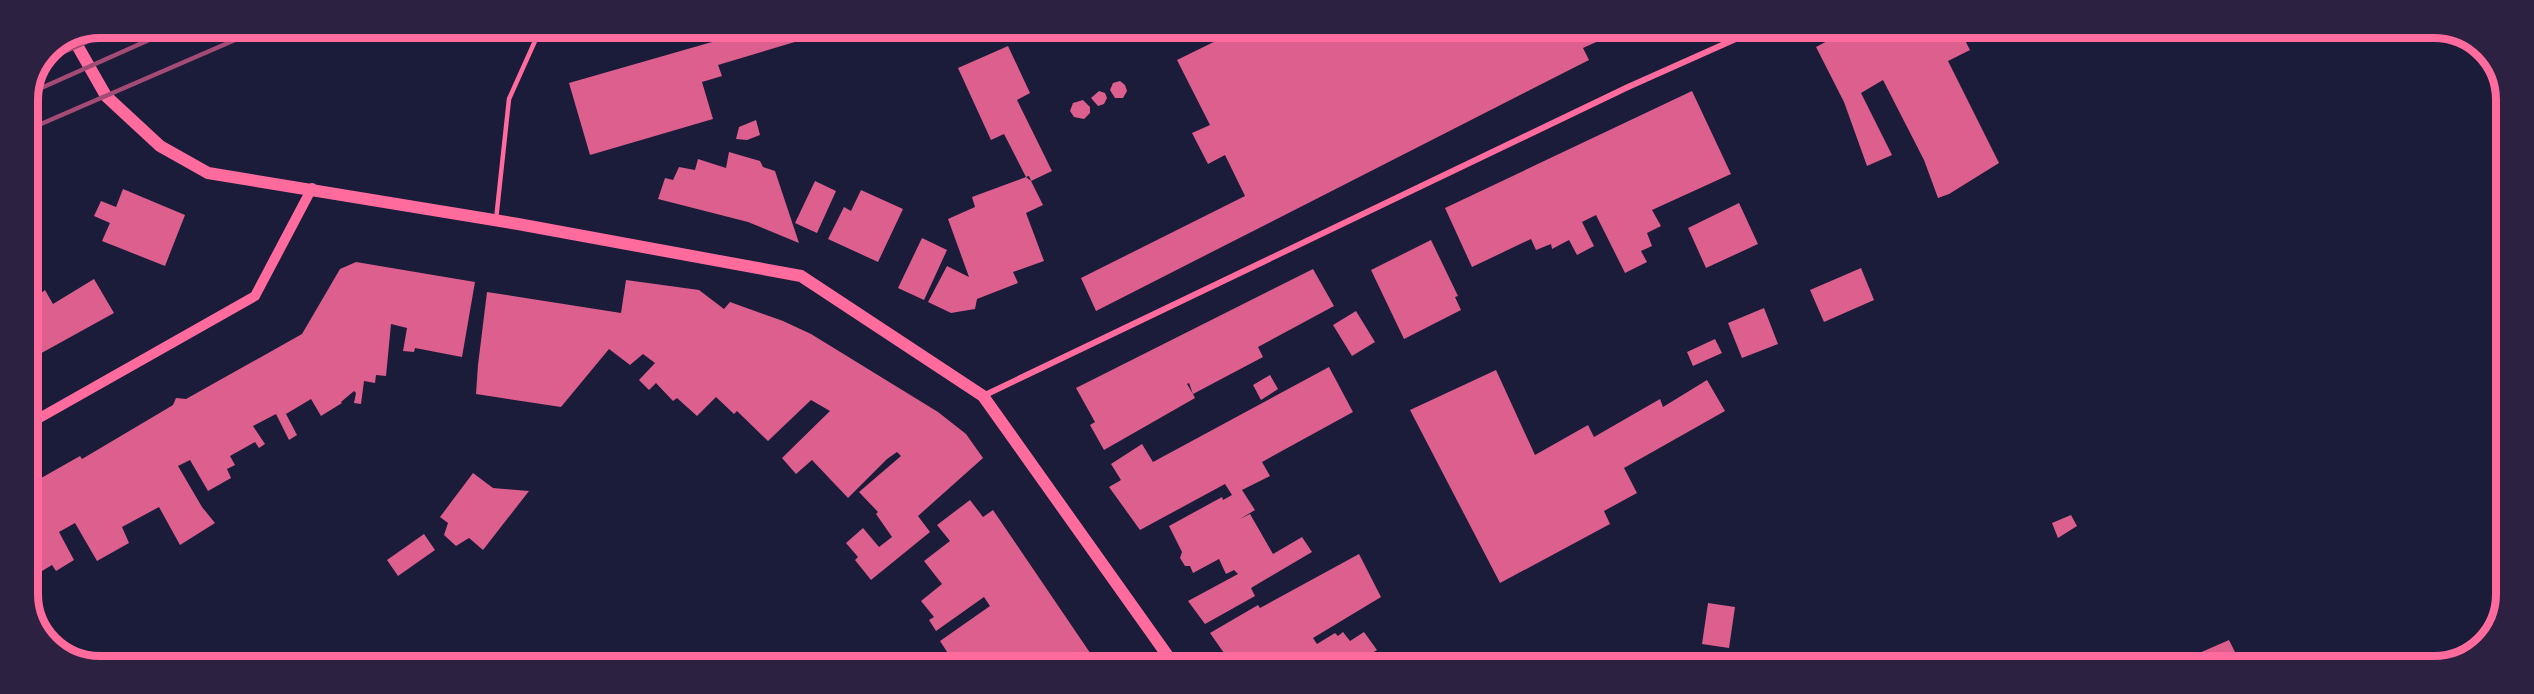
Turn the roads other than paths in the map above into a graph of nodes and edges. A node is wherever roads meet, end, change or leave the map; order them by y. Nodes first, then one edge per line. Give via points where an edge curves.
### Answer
1 (538, 38) edge
2 (1738, 38) edge
3 (75, 42) edge
4 (312, 188) junction
5 (496, 220) junction
6 (983, 396) junction
7 (38, 419) edge
8 (1168, 656) edge

1 - 5 lane via 509,99
2 - 6 street
3 - 4 main road via 106,96 159,146 208,173
4 - 5 main road
4 - 7 street via 255,296
5 - 6 main road via 801,276
6 - 8 main road

